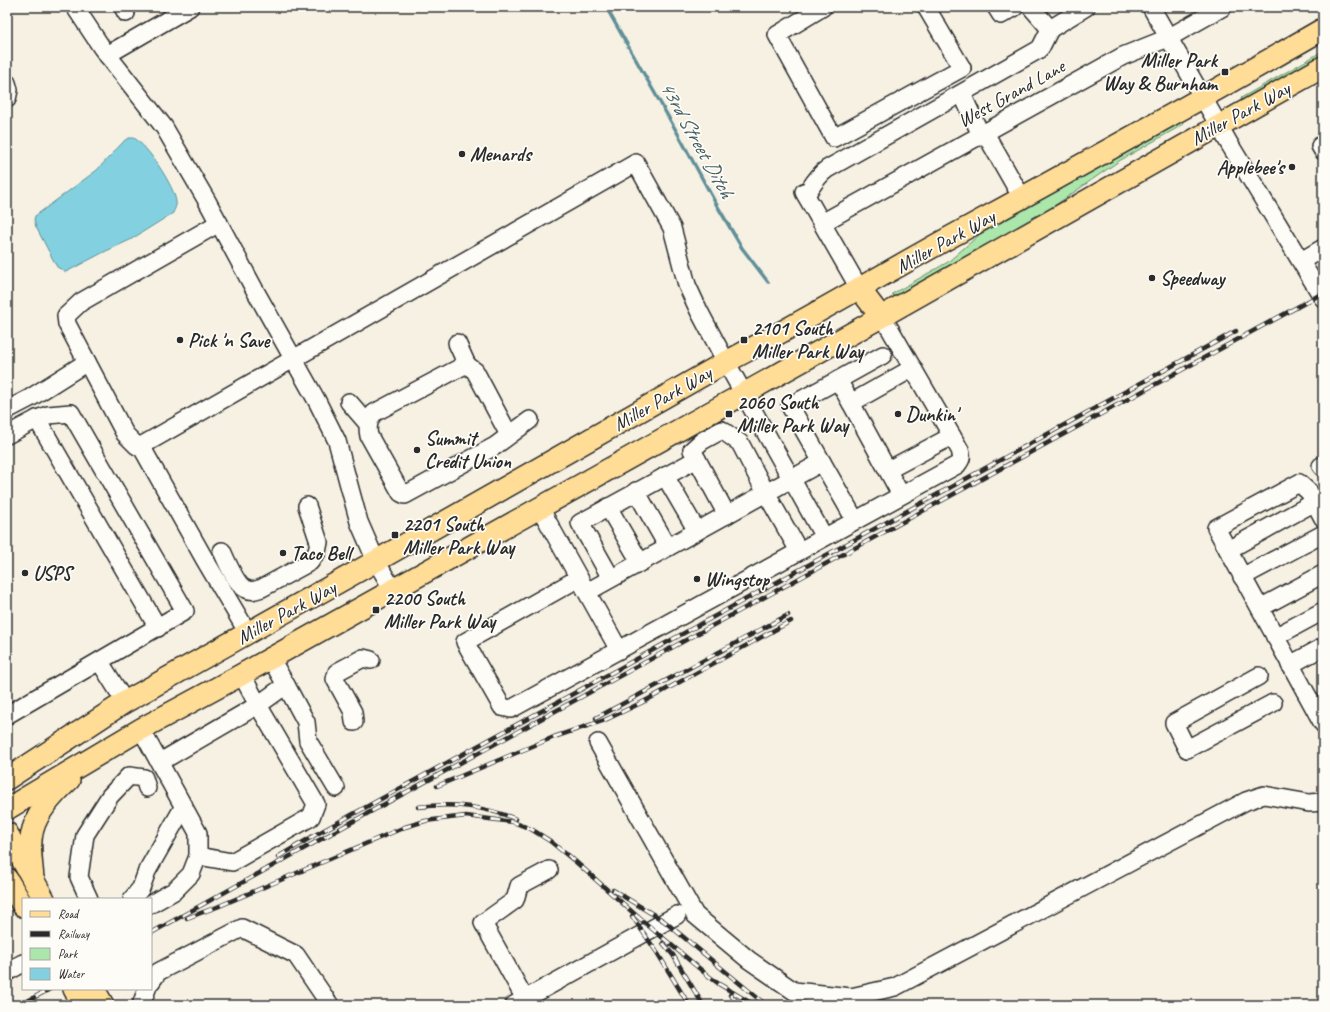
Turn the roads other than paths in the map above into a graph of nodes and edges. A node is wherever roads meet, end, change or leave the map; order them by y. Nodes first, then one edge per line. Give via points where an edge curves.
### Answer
1 (75, 7) edge
2 (190, 7) edge
3 (823, 7) edge
4 (926, 7) edge
5 (996, 7) edge
6 (1015, 7) edge
7 (1031, 7) edge
8 (1086, 7) edge
9 (1150, 7) edge
10 (1223, 7) edge
11 (1050, 28) junction
12 (1323, 29) edge
13 (1168, 38) junction
14 (107, 55) junction
15 (1323, 67) edge
16 (7, 83) edge
17 (962, 94) junction
18 (1203, 98) junction
19 (7, 99) edge
20 (1219, 125) junction
21 (983, 134) junction
22 (1022, 198) junction
23 (219, 223) junction
24 (822, 223) junction
25 (1323, 248) edge
26 (1301, 261) junction
27 (859, 288) junction
28 (1323, 298) edge
29 (881, 317) junction
30 (457, 343) dead end
31 (883, 355) dead end
32 (293, 358) junction
33 (87, 362) junction
34 (726, 362) junction
35 (467, 365) junction
36 (913, 368) junction
37 (838, 380) junction
38 (744, 393) junction
39 (349, 402) dead end
40 (852, 403) junction
41 (7, 410) edge
42 (37, 419) junction
43 (530, 420) dead end
44 (368, 424) junction
45 (7, 435) edge
46 (509, 435) junction
47 (952, 436) junction
48 (141, 446) junction
49 (697, 459) junction
50 (822, 462) junction
51 (888, 470) junction
52 (665, 476) junction
53 (791, 480) junction
54 (762, 486) junction
55 (636, 492) junction
56 (902, 495) junction
57 (1315, 502) junction
58 (307, 506) dead end
59 (608, 507) junction
60 (540, 508) junction
61 (724, 510) junction
62 (1323, 518) edge
63 (855, 520) junction
64 (697, 532) junction
65 (1323, 534) edge
66 (824, 537) junction
67 (668, 547) junction
68 (1228, 550) junction
69 (222, 551) dead end
70 (799, 551) junction
71 (376, 561) junction
72 (640, 562) junction
73 (1323, 574) edge
74 (1242, 577) junction
75 (611, 578) junction
76 (583, 585) junction
77 (393, 590) junction
78 (1260, 608) junction
79 (1323, 611) edge
80 (158, 628) junction
81 (248, 633) junction
82 (1275, 637) junction
83 (1323, 647) edge
84 (619, 650) junction
85 (271, 659) junction
86 (371, 660) dead end
87 (100, 662) junction
88 (1290, 665) junction
89 (242, 675) junction
90 (1259, 676) dead end
91 (286, 685) junction
92 (125, 702) junction
93 (1273, 703) dead end
94 (258, 705) junction
95 (1319, 706) edge
96 (7, 715) edge
97 (354, 722) dead end
98 (1323, 724) edge
99 (141, 729) junction
100 (598, 743) dead end
101 (59, 745) junction
102 (96, 755) junction
103 (160, 762) junction
104 (7, 763) edge
105 (7, 779) edge
106 (147, 788) dead end
107 (336, 788) dead end
108 (1323, 802) edge
109 (184, 806) junction
110 (7, 809) edge
111 (7, 833) edge
112 (198, 856) junction
113 (549, 870) dead end
114 (33, 878) junction
115 (80, 879) junction
116 (12, 889) edge
117 (43, 898) edge
118 (89, 898) edge
119 (101, 898) edge
120 (133, 898) edge
121 (152, 903) edge
122 (677, 915) dead end
123 (152, 981) edge
124 (75, 990) edge
125 (95, 990) edge
126 (147, 990) edge
127 (520, 1002) edge
128 (83, 1005) edge
129 (103, 1005) edge
130 (141, 1005) edge
131 (330, 1005) edge

1 - 14 street
2 - 14 street
3 - 4 street via 777,35 834,138 962,68
5 - 6 street via 1001,15
7 - 11 street
8 - 11 street
9 - 13 street
10 - 13 street, West Grand Lane
11 - 17 street via 1038,50
12 - 18 main road, Miller Park Way
13 - 18 street
13 - 21 street, West Grand Lane via 1123,56
14 - 23 street via 164,127
15 - 20 main road, Miller Park Way
16 - 19 street
17 - 21 street
17 - 24 street via 827,169 819,176 805,194
18 - 20 street
18 - 22 main road, Miller Park Way
20 - 26 street
20 - 29 main road, Miller Park Way
21 - 22 street
21 - 24 street, West Grand Lane
22 - 27 main road, Miller Park Way
23 - 32 street
23 - 33 street via 81,302 66,316 67,324
24 - 27 street
25 - 26 street
26 - 28 street
27 - 29 main road
27 - 34 main road, Miller Park Way
29 - 36 street
29 - 38 main road, Miller Park Way
30 - 35 street
31 - 37 street
32 - 34 street via 636,163 672,228 687,285
32 - 48 street
32 - 71 street via 337,441 358,522
33 - 41 street
33 - 48 street via 125,434 137,446
34 - 38 street
34 - 71 main road, Miller Park Way
35 - 44 street via 374,413
35 - 46 street via 475,371
36 - 40 street
36 - 47 street
37 - 40 street
37 - 50 street via 790,406
38 - 53 street
38 - 60 main road, Miller Park Way
39 - 44 street
40 - 51 street
42 - 45 street
42 - 80 street
42 - 80 street via 48,415 71,413 185,611
43 - 46 street
44 - 46 street via 369,436 401,493 405,495 495,446
47 - 51 street
47 - 56 street via 962,456 957,465
48 - 81 street
49 - 52 street
49 - 54 street via 692,450 722,430 740,443
49 - 61 street
50 - 53 street
50 - 63 street
51 - 56 street
52 - 55 street
52 - 64 street
53 - 54 street
53 - 66 street
54 - 61 street via 742,495
54 - 70 street
55 - 59 street
55 - 67 street
56 - 63 street
57 - 62 street
57 - 68 street
57 - 68 street via 1310,492 1299,483 1216,528
58 - 69 street via 320,542 317,552 310,562 262,588 254,591 245,589
59 - 72 street
59 - 75 street via 580,523
60 - 76 street
60 - 77 main road, Miller Park Way
61 - 64 street
63 - 66 street
64 - 67 street
65 - 74 street
66 - 70 street
67 - 72 street
68 - 74 street
70 - 84 street
71 - 77 street
71 - 81 main road, Miller Park Way
72 - 75 street
73 - 78 street
74 - 78 street
75 - 76 street
76 - 84 street
76 - 84 street via 466,642 502,707 511,709
77 - 85 main road, Miller Park Way
78 - 82 street
79 - 82 street
80 - 87 street
81 - 92 main road, Miller Park Way
82 - 88 street
83 - 88 street
85 - 89 main road, Miller Park Way
85 - 91 street
86 - 97 street via 363,658 337,672 335,679 353,712
87 - 92 street
87 - 96 street
88 - 95 street
89 - 94 street
89 - 99 main road, Miller Park Way
90 - 93 street via 1174,724 1187,749
91 - 94 street
91 - 107 street via 306,722 308,741
92 - 99 main road
92 - 101 main road, Miller Park Way
94 - 103 street
94 - 112 street via 316,804 311,817 232,862
95 - 98 street
99 - 102 main road, Miller Park Way
99 - 103 street
100 - 108 street via 695,915 749,960 794,991 851,997 895,987 1246,801 1264,795 1309,803
101 - 104 main road
101 - 105 main road, Miller Park Way
102 - 110 main road, Miller Park Way
102 - 114 main road via 56,792 39,815 31,840
103 - 109 street
106 - 115 street via 144,778 129,776 110,796 85,835
109 - 112 street via 198,833
109 - 120 street via 147,871 141,888
111 - 114 main road
112 - 121 street via 191,874 174,891
113 - 127 street via 519,886 515,900 483,923
114 - 116 main road
114 - 117 main road
115 - 118 street
115 - 119 street via 91,884
122 - 127 street
123 - 131 street via 158,972 242,928 296,955
124 - 128 main road
125 - 129 main road
126 - 130 street

